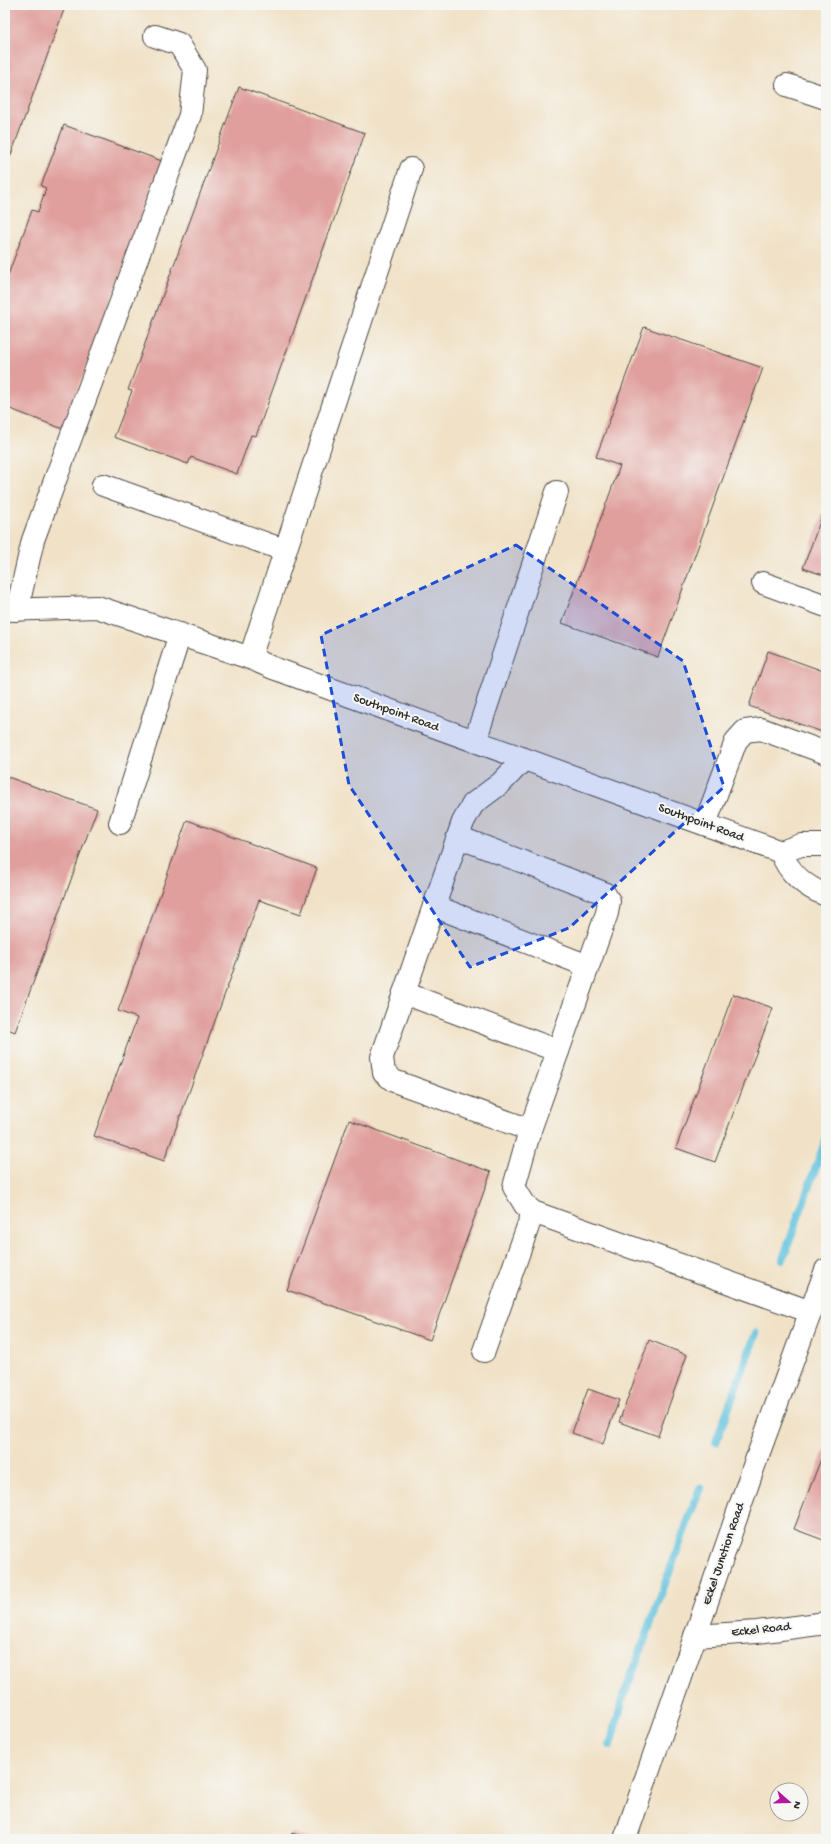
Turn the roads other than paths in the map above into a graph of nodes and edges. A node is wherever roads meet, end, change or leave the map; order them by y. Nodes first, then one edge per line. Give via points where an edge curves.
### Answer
1 (155, 36) dead end
2 (787, 85) dead end
3 (826, 98) edge
4 (411, 169) dead end
5 (103, 485) dead end
6 (557, 492) dead end
7 (284, 550) junction
8 (763, 583) dead end
9 (826, 606) edge
10 (11, 610) edge
11 (180, 634) junction
12 (250, 658) junction
13 (474, 741) junction
14 (826, 753) edge
15 (524, 759) junction
16 (120, 822) dead end
17 (705, 824) junction
18 (458, 837) junction
19 (826, 845) edge
20 (781, 852) junction
21 (826, 895) edge
22 (434, 906) junction
23 (588, 966) junction
24 (404, 993) junction
25 (558, 1051) junction
26 (530, 1130) junction
27 (533, 1212) junction
28 (826, 1270) edge
29 (811, 1312) junction
30 (484, 1352) dead end
31 (826, 1623) edge
32 (695, 1636) junction
33 (625, 1839) edge

1 - 10 street via 179,44 195,70 190,115 33,540
2 - 3 street
4 - 7 street
5 - 7 street
6 - 13 street
7 - 12 street
8 - 9 street
10 - 11 street, Southpoint Road via 98,607
11 - 12 street, Southpoint Road
11 - 16 street
12 - 13 street, Southpoint Road
13 - 15 street, Southpoint Road
14 - 17 street via 761,729 745,731 736,741
15 - 17 street, Southpoint Road
15 - 18 street via 501,783 473,804
17 - 20 street, Southpoint Road
18 - 22 street
18 - 23 street via 604,893 609,901 607,913
19 - 20 street via 801,844
20 - 21 street via 786,865 794,875
22 - 23 street
22 - 24 street
23 - 25 street
24 - 25 street
24 - 26 street via 382,1057 384,1073 394,1081
25 - 26 street
26 - 27 street via 514,1187 525,1205
27 - 29 street
27 - 30 street
28 - 29 street, Eckel Junction Road
29 - 32 street, Eckel Junction Road
31 - 32 street, Eckel Road via 757,1632
32 - 33 street, Eckel Junction Road

